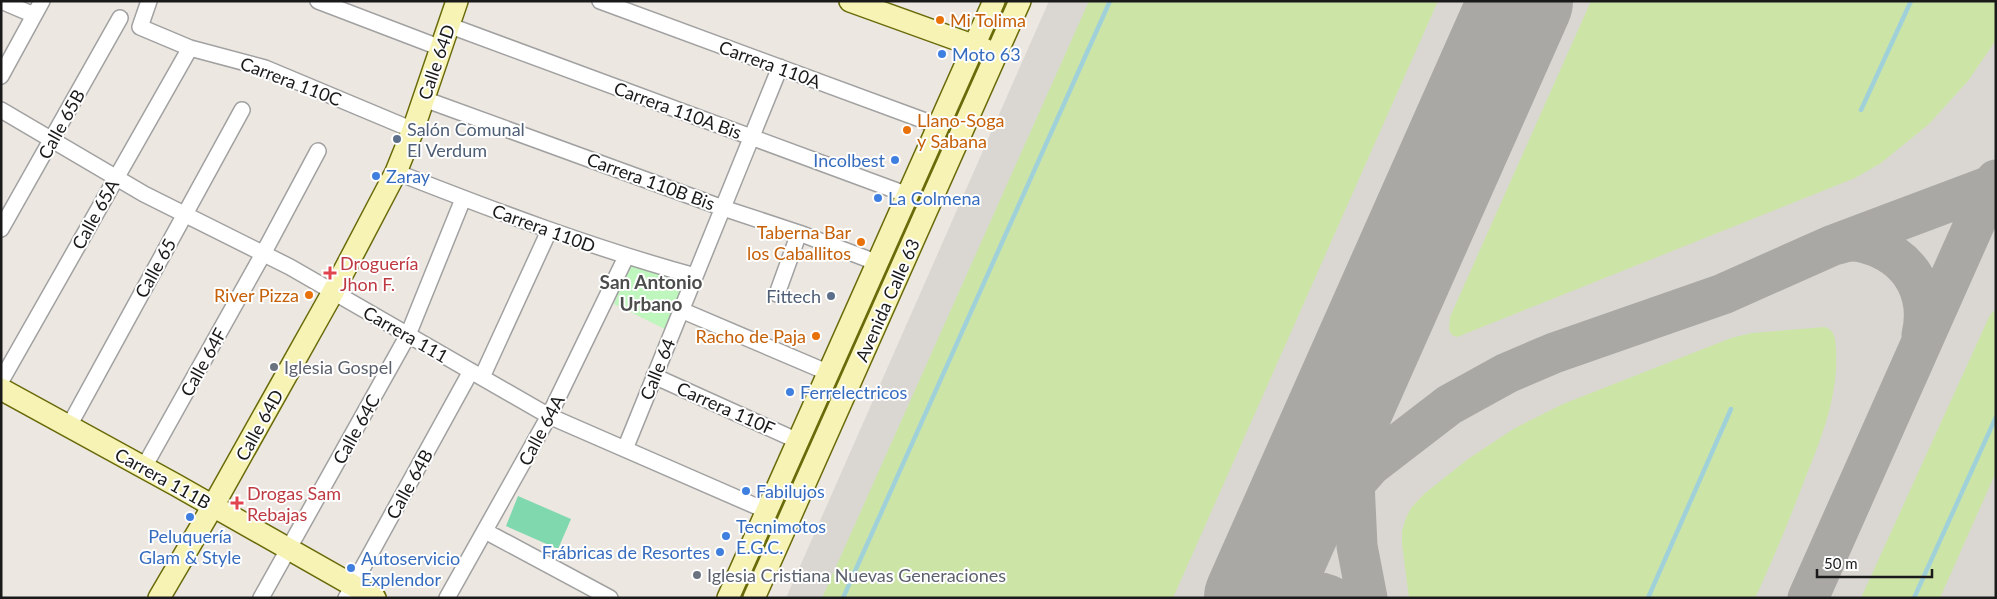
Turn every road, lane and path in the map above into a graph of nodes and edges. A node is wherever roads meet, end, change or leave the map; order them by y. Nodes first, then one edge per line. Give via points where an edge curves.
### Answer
1 (1, 1) edge
2 (42, 1) edge
3 (149, 1) edge
4 (318, 1) edge
5 (457, 1) edge
6 (600, 1) edge
7 (850, 1) edge
8 (994, 1) edge
9 (1020, 1) edge
10 (34, 15) junction
11 (120, 18) dead end
12 (448, 25) junction
13 (974, 46) junction
14 (190, 48) junction
15 (441, 48) junction
16 (997, 54) junction
17 (780, 67) junction
18 (1, 76) edge
19 (424, 99) junction
20 (1, 110) edge
21 (242, 110) dead end
22 (939, 126) junction
23 (413, 130) junction
24 (751, 137) junction
25 (52, 140) junction
26 (318, 151) dead end
27 (396, 172) junction
28 (116, 178) junction
29 (908, 196) junction
30 (463, 199) junction
31 (723, 208) junction
32 (185, 214) junction
33 (1, 229) edge
34 (549, 232) junction
35 (799, 233) junction
36 (263, 254) junction
37 (626, 257) junction
38 (878, 263) junction
39 (695, 276) junction
40 (333, 292) junction
41 (777, 294) dead end
42 (681, 310) junction
43 (408, 335) junction
44 (829, 373) junction
45 (476, 374) junction
46 (654, 376) junction
47 (1, 381) edge
48 (1, 389) edge
49 (549, 416) junction
50 (69, 426) junction
51 (798, 441) junction
52 (625, 449) junction
53 (144, 467) junction
54 (213, 506) junction
55 (767, 511) junction
56 (485, 531) junction
57 (290, 550) junction
58 (350, 592) edge
59 (159, 598) edge
60 (262, 598) edge
61 (375, 598) edge
62 (447, 598) edge
63 (610, 598) edge
64 (728, 598) edge
65 (754, 598) edge

1 - 10 street
2 - 10 street
3 - 14 street, Carrera 110C via 140,27
4 - 15 street
5 - 12 main road, Calle 64D
6 - 17 street, Carrera 110A
7 - 13 main road
8 - 13 main road, Avenida Calle 63
9 - 16 main road, Avenida Calle 63
10 - 18 street
11 - 25 street, Calle 65B
12 - 15 main road, Calle 64D
12 - 24 street, Carrera 110A Bis
13 - 16 main road
13 - 22 main road, Avenida Calle 63
14 - 23 street, Carrera 110C via 265,68
14 - 28 street, Calle 65A
15 - 19 main road, Calle 64D
16 - 65 main road, Avenida Calle 63
17 - 22 street, Carrera 110A
17 - 24 street, Calle 64
19 - 23 main road, Calle 64D
19 - 31 street, Carrera 110B Bis
20 - 25 street, Carrera 111
21 - 32 street, Calle 65
22 - 29 main road, Avenida Calle 63
23 - 27 main road, Calle 64D
24 - 29 street, Carrera 110A Bis
24 - 31 street, Calle 64
25 - 28 street, Carrera 111
25 - 33 street, Calle 65B
26 - 36 street, Calle 64F
27 - 30 street, Carrera 110D
27 - 40 main road, Calle 64D
28 - 32 street, Carrera 111
28 - 47 street, Calle 65A
29 - 38 main road, Avenida Calle 63
30 - 34 street, Carrera 110D
30 - 43 street, Calle 64C
31 - 35 street, Carrera 110B Bis
31 - 39 street, Calle 64
32 - 36 street, Carrera 111
32 - 50 street, Calle 65
34 - 37 street, Carrera 110D
34 - 45 street, Calle 64B
35 - 38 street, Carrera 110B Bis
35 - 41 street
36 - 40 street, Carrera 111
36 - 53 street, Calle 64F
37 - 39 street, Carrera 110D
37 - 49 street, Calle 64A
38 - 44 main road, Avenida Calle 63
39 - 42 street, Calle 64
40 - 43 street, Carrera 111
40 - 54 main road, Calle 64D
42 - 44 street
42 - 46 street, Calle 64
43 - 45 street, Carrera 111
43 - 57 street, Calle 64C
44 - 51 main road, Avenida Calle 63
45 - 49 street, Carrera 111
45 - 58 street, Calle 64B
46 - 51 street, Carrera 110F
46 - 52 street, Calle 64
48 - 50 main road, Carrera 111B
49 - 52 street, Carrera 111
49 - 56 street, Calle 64A
50 - 53 main road, Carrera 111B
51 - 55 main road, Avenida Calle 63
52 - 55 street, Carrera 111
53 - 54 main road, Carrera 111B
54 - 57 main road, Carrera 111B
54 - 59 main road, Calle 64D
55 - 64 main road, Avenida Calle 63
56 - 62 street, Calle 64A
56 - 63 street
57 - 58 main road, Carrera 111B
57 - 60 street, Calle 64C
58 - 61 main road, Carrera 111B

